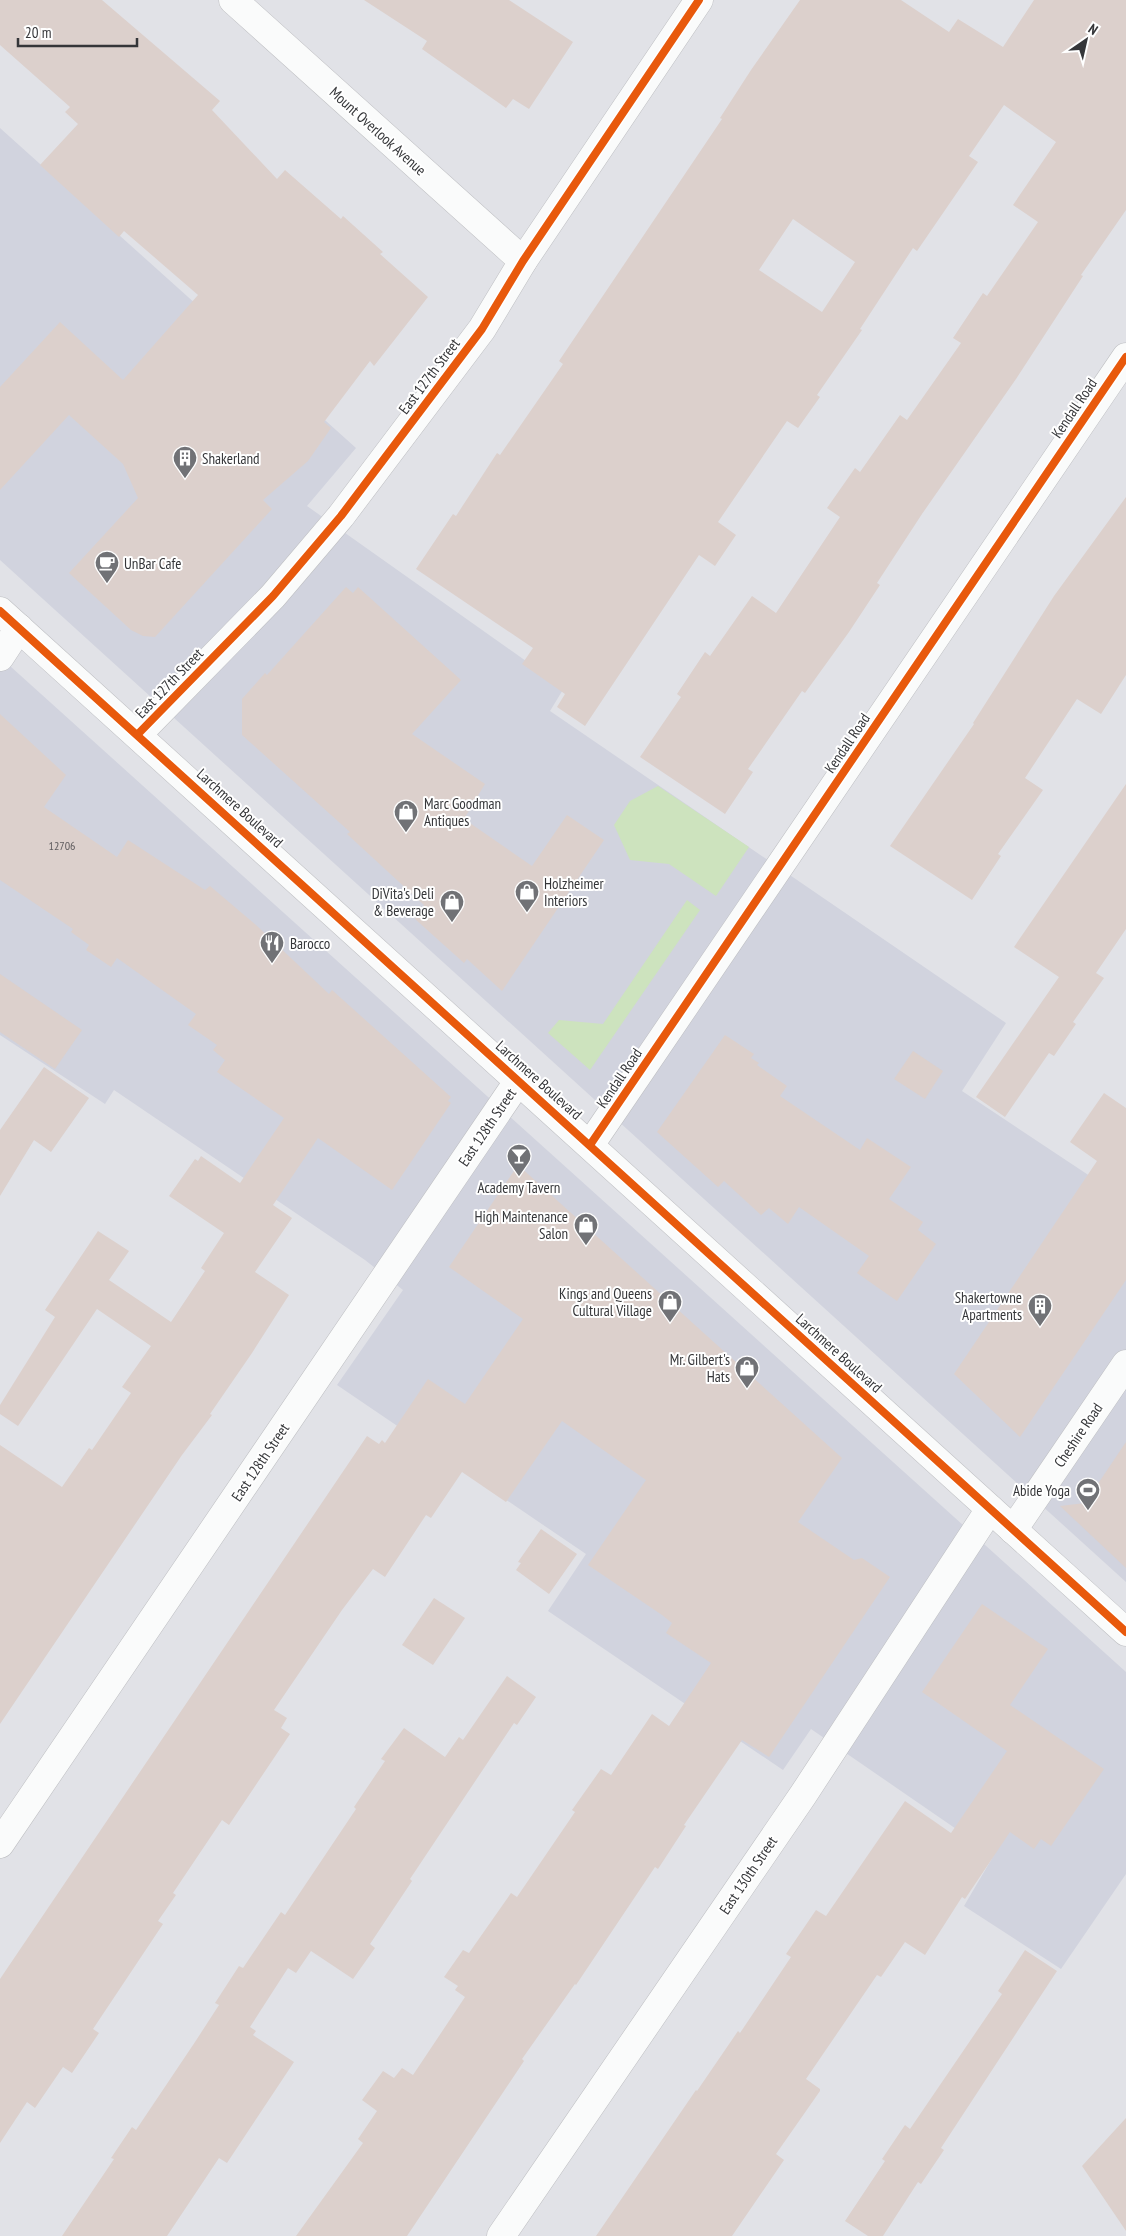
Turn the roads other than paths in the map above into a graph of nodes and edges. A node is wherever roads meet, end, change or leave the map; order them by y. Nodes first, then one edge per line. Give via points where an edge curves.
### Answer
1 (233, 0) edge
2 (699, 0) edge
3 (523, 261) junction
4 (1126, 357) edge
5 (10, 620) edge
6 (0, 657) edge
7 (138, 734) junction
8 (519, 1080) junction
9 (590, 1145) junction
10 (1126, 1364) edge
11 (990, 1510) junction
12 (1013, 1530) junction
13 (1126, 1632) edge
14 (0, 1844) edge
15 (501, 2236) edge

1 - 3 street, Mount Overlook Avenue
2 - 3 street, East 127th Street
3 - 7 street, East 127th Street via 482,329 340,516 273,596
4 - 9 street, Kendall Road
5 - 6 street
5 - 7 street, Larchmere Boulevard
7 - 8 street, Larchmere Boulevard
8 - 9 street, Larchmere Boulevard
8 - 14 street, East 128th Street
9 - 11 street, Larchmere Boulevard
10 - 12 street, Cheshire Road
11 - 12 street, Larchmere Boulevard
11 - 15 street, East 130th Street via 803,1795
12 - 13 street, Larchmere Boulevard

